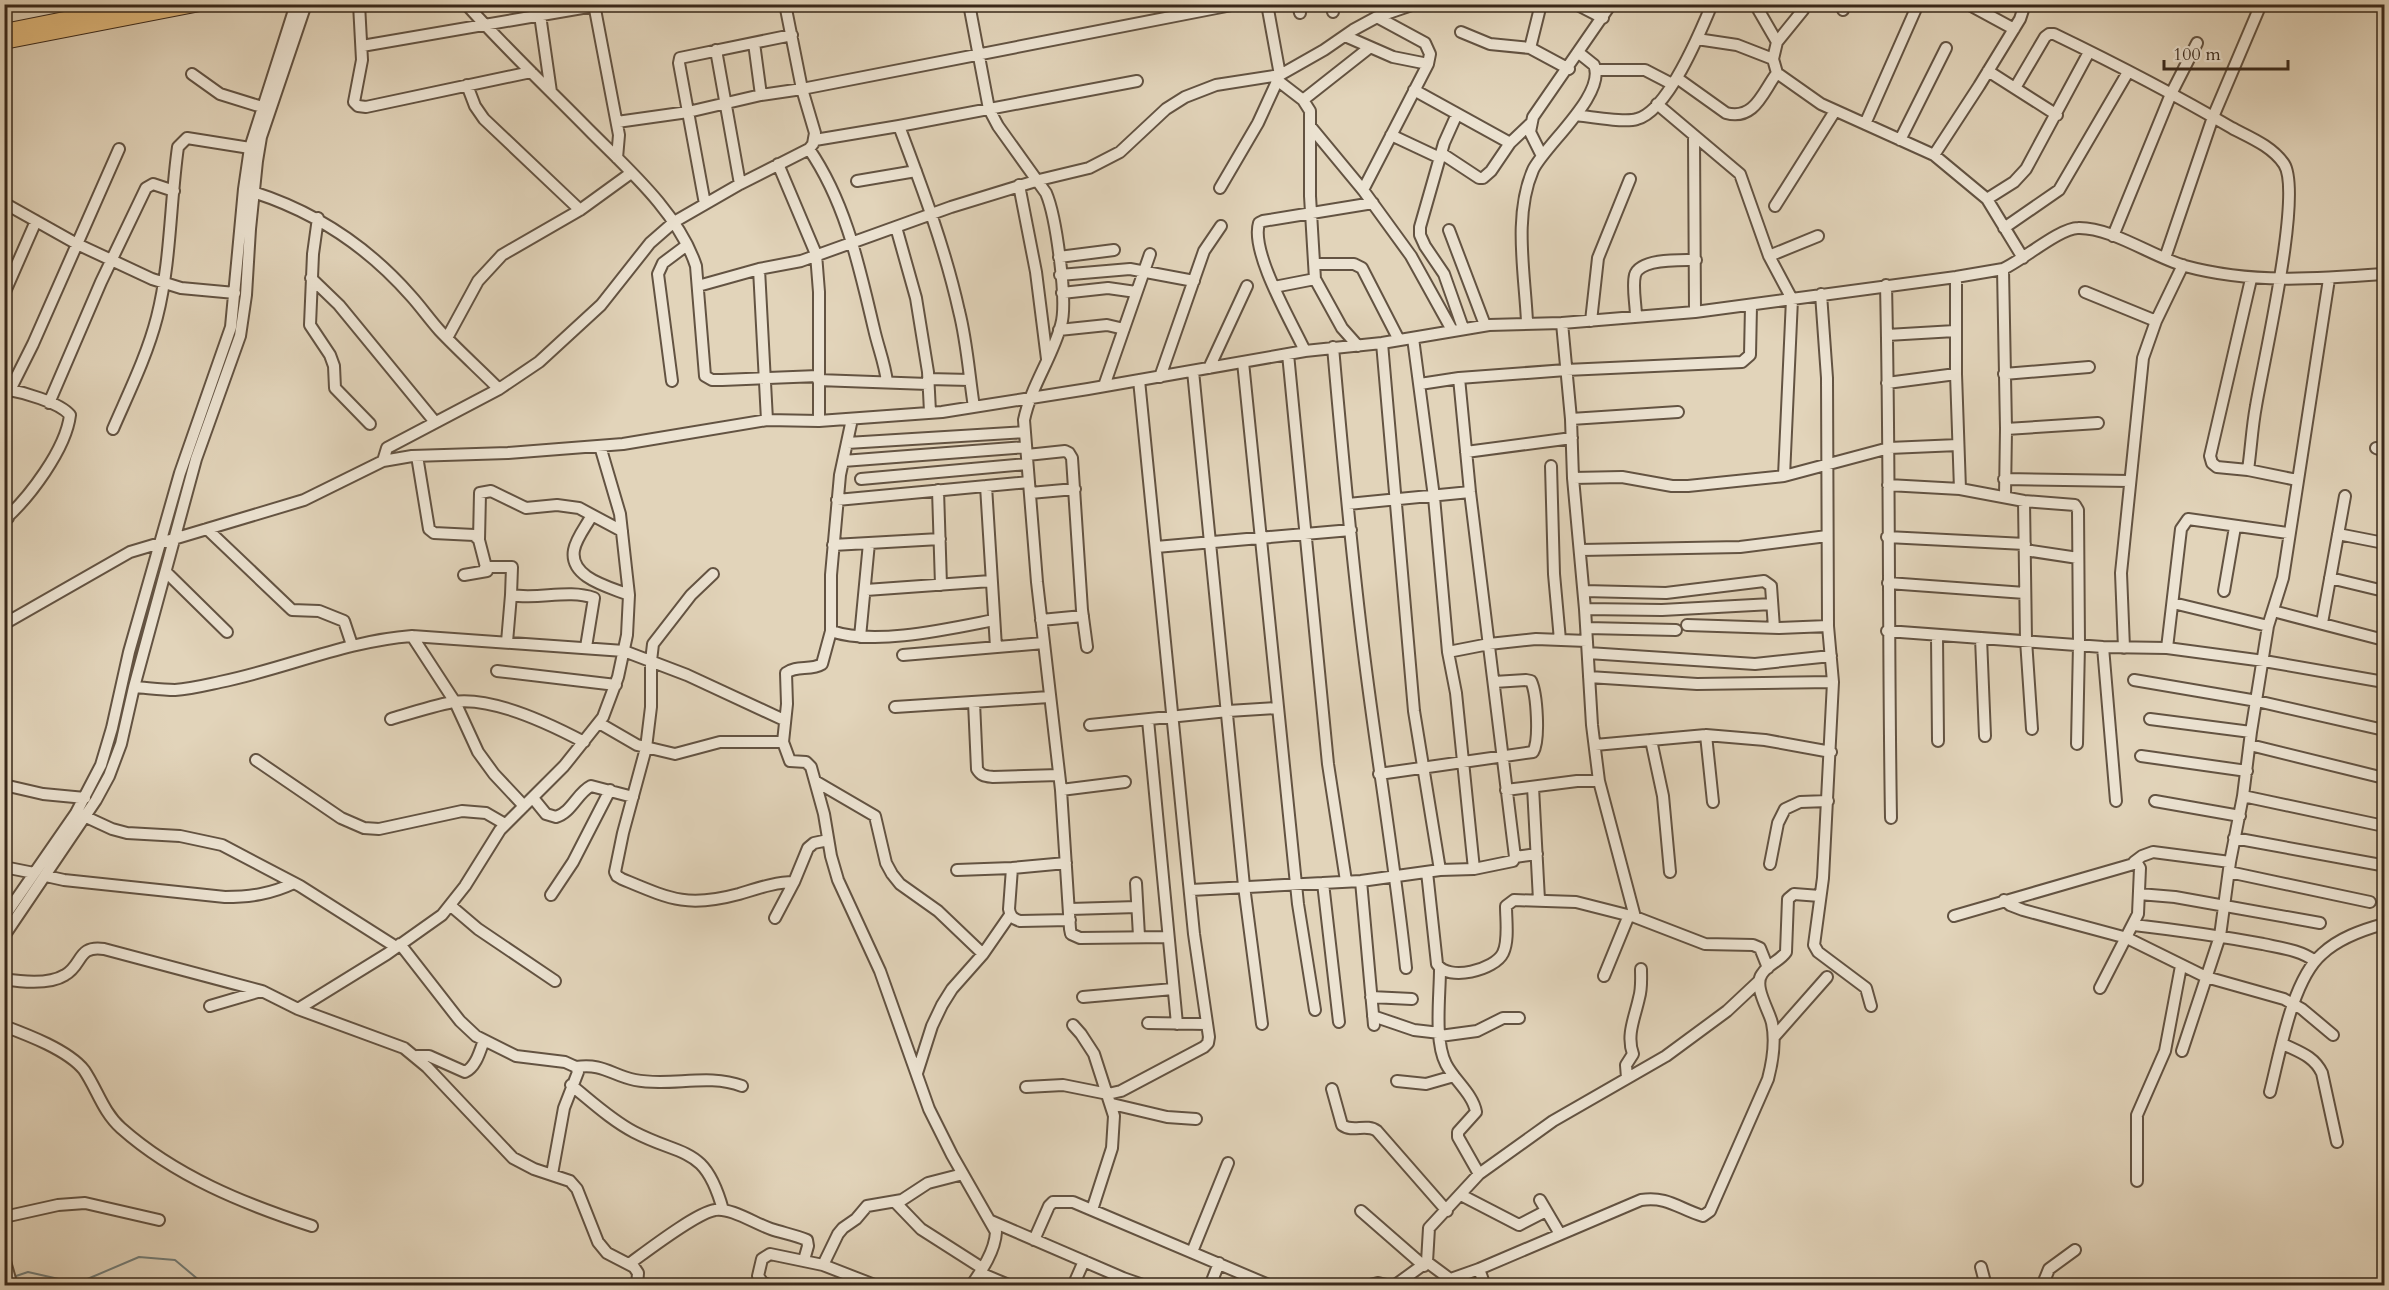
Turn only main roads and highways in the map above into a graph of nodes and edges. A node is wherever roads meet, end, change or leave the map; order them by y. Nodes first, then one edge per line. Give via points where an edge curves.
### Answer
1 (140, 4) edge
2 (200, 4) edge
3 (4, 31) edge
4 (4, 42) edge

1 - 3 main road
2 - 4 main road

